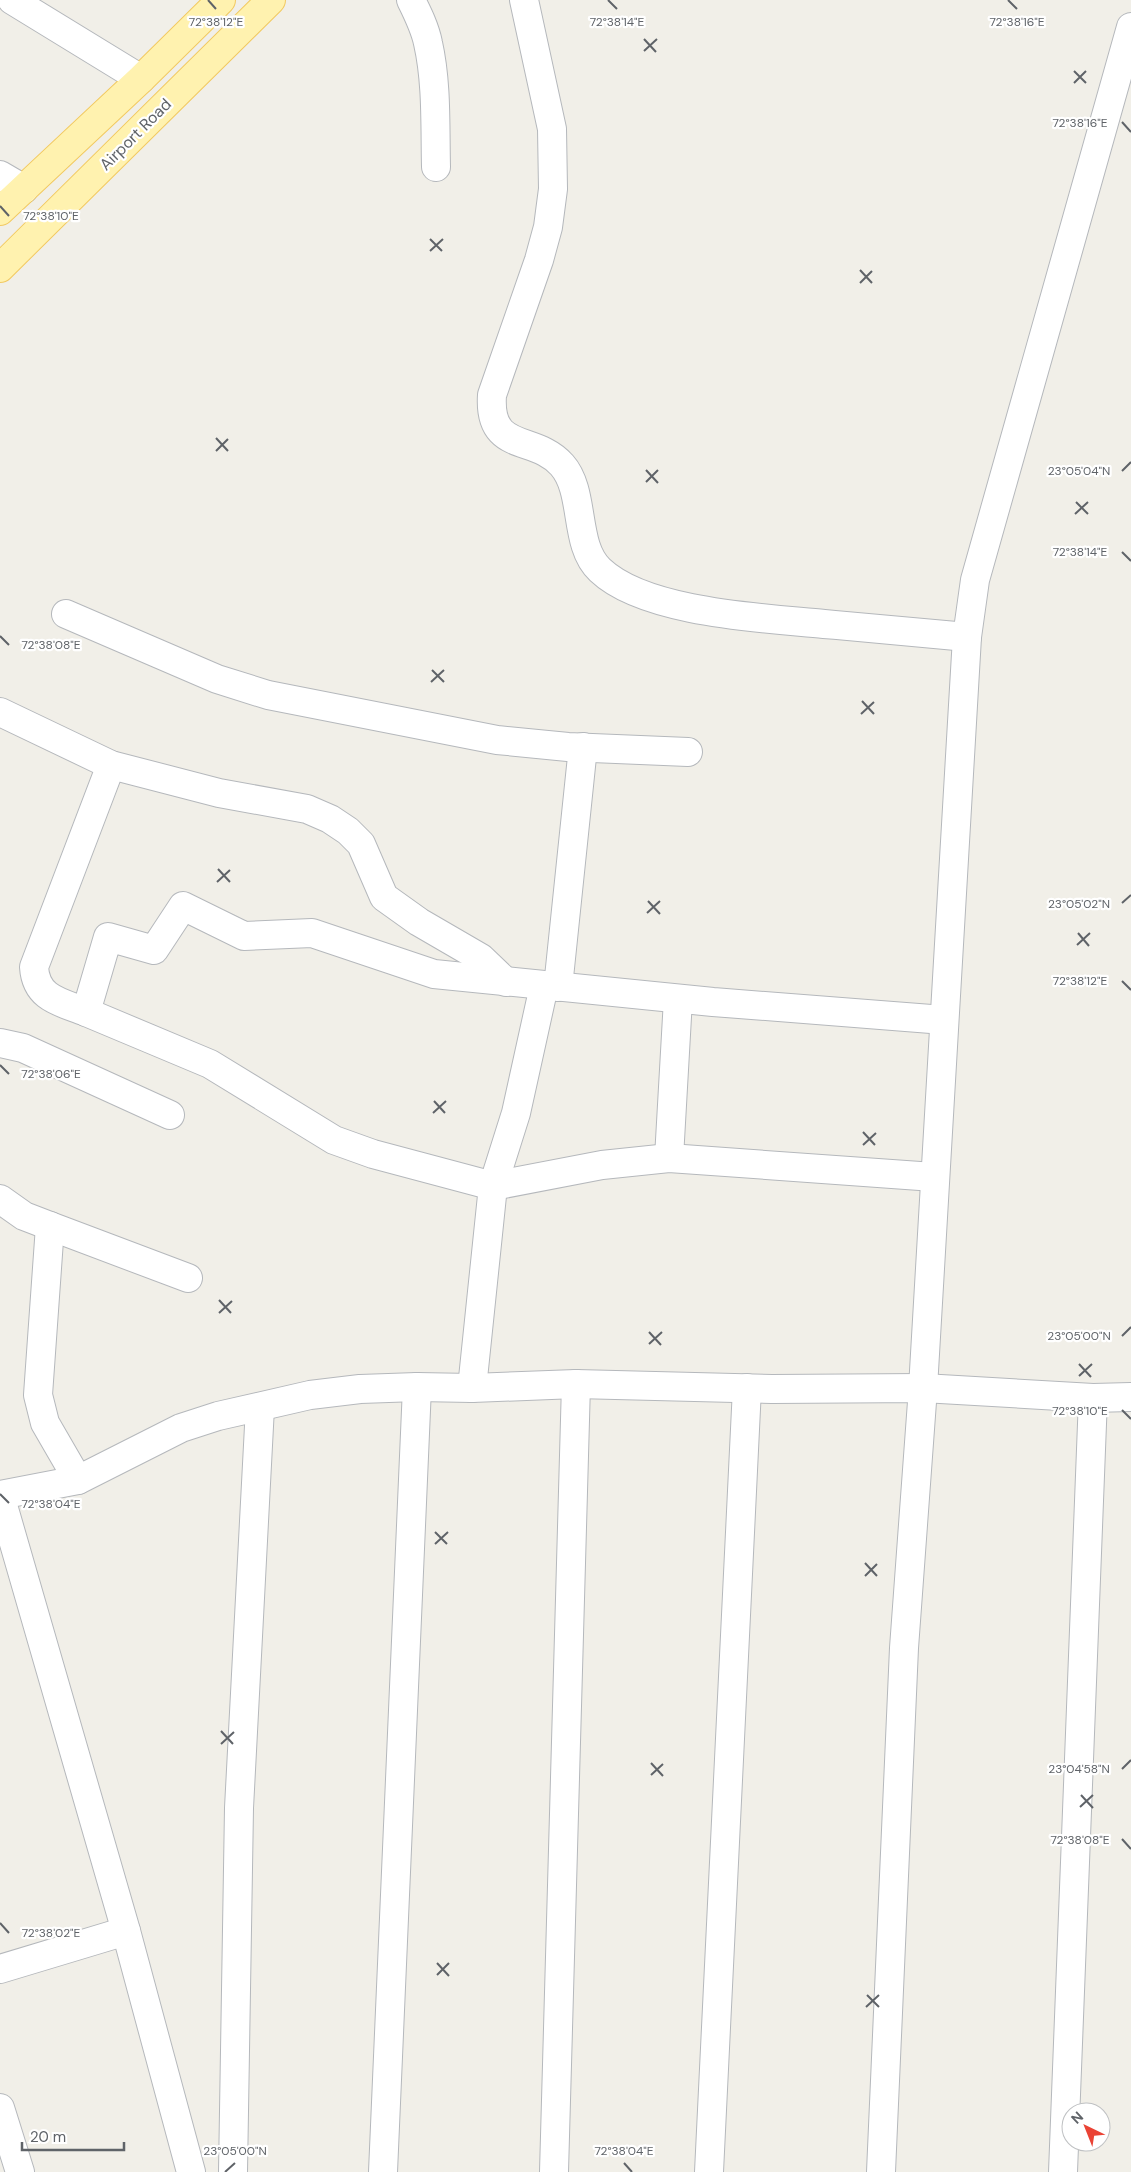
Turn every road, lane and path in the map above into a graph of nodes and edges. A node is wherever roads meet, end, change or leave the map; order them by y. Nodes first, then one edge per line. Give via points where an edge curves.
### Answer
1 (12, 0) edge
2 (221, 0) edge
3 (271, 0) edge
4 (411, 0) edge
5 (524, 0) edge
6 (1131, 27) edge
7 (142, 79) junction
8 (436, 167) dead end
9 (0, 175) edge
10 (24, 189) junction
11 (0, 211) edge
12 (0, 268) edge
13 (66, 614) dead end
14 (967, 637) junction
15 (0, 712) edge
16 (584, 747) junction
17 (688, 752) dead end
18 (110, 766) junction
19 (506, 982) junction
20 (551, 986) junction
21 (678, 999) junction
22 (86, 1012) junction
23 (944, 1020) junction
24 (0, 1043) edge
25 (170, 1116) dead end
26 (669, 1158) junction
27 (934, 1176) junction
28 (493, 1186) junction
29 (0, 1199) edge
30 (50, 1226) junction
31 (188, 1278) dead end
32 (576, 1384) junction
33 (417, 1387) junction
34 (472, 1388) junction
35 (746, 1388) junction
36 (922, 1388) junction
37 (1131, 1397) edge
38 (1093, 1398) junction
39 (260, 1407) junction
40 (78, 1480) junction
41 (0, 1495) edge
42 (126, 1931) junction
43 (0, 1969) edge
44 (0, 2108) edge
45 (20, 2172) edge
46 (191, 2172) edge
47 (233, 2172) edge
48 (383, 2172) edge
49 (554, 2172) edge
50 (709, 2172) edge
51 (881, 2172) edge
52 (1063, 2172) edge

1 - 7 street
2 - 7 main road
3 - 12 main road, Airport Road
4 - 8 street via 422,22 433,76
5 - 14 street via 552,130 553,189 539,260 492,395 493,421 507,436 561,464 573,485 591,559 599,570 642,595 737,616
6 - 14 street via 975,580
7 - 10 main road
9 - 10 street
10 - 11 main road
13 - 16 street via 216,679 268,695 497,740
14 - 23 street
15 - 18 street
16 - 17 street
16 - 20 street
18 - 19 street via 219,793 307,809 330,819 361,844 384,897 419,922 481,958
18 - 22 street via 34,967 38,985 44,994
19 - 20 street
19 - 22 street via 434,974 312,933 244,936 183,906 154,950 108,938
20 - 21 street
20 - 28 street
21 - 23 street
21 - 26 street
22 - 28 street via 210,1064 334,1140 373,1154
23 - 27 street
24 - 25 street via 23,1048
26 - 27 street
26 - 28 street via 602,1165
27 - 36 street
28 - 34 street
29 - 30 street via 24,1216
30 - 31 street
30 - 40 street via 38,1395 45,1423
32 - 34 street
32 - 35 street
32 - 49 street
33 - 34 street
33 - 39 street via 360,1388 310,1394
33 - 48 street
35 - 36 street
35 - 50 street
36 - 38 street
36 - 51 street via 904,1648
37 - 38 street
38 - 52 street
39 - 40 street via 181,1428
39 - 47 street via 239,1808
40 - 41 street
41 - 42 street
42 - 43 street
42 - 46 street
44 - 45 street

